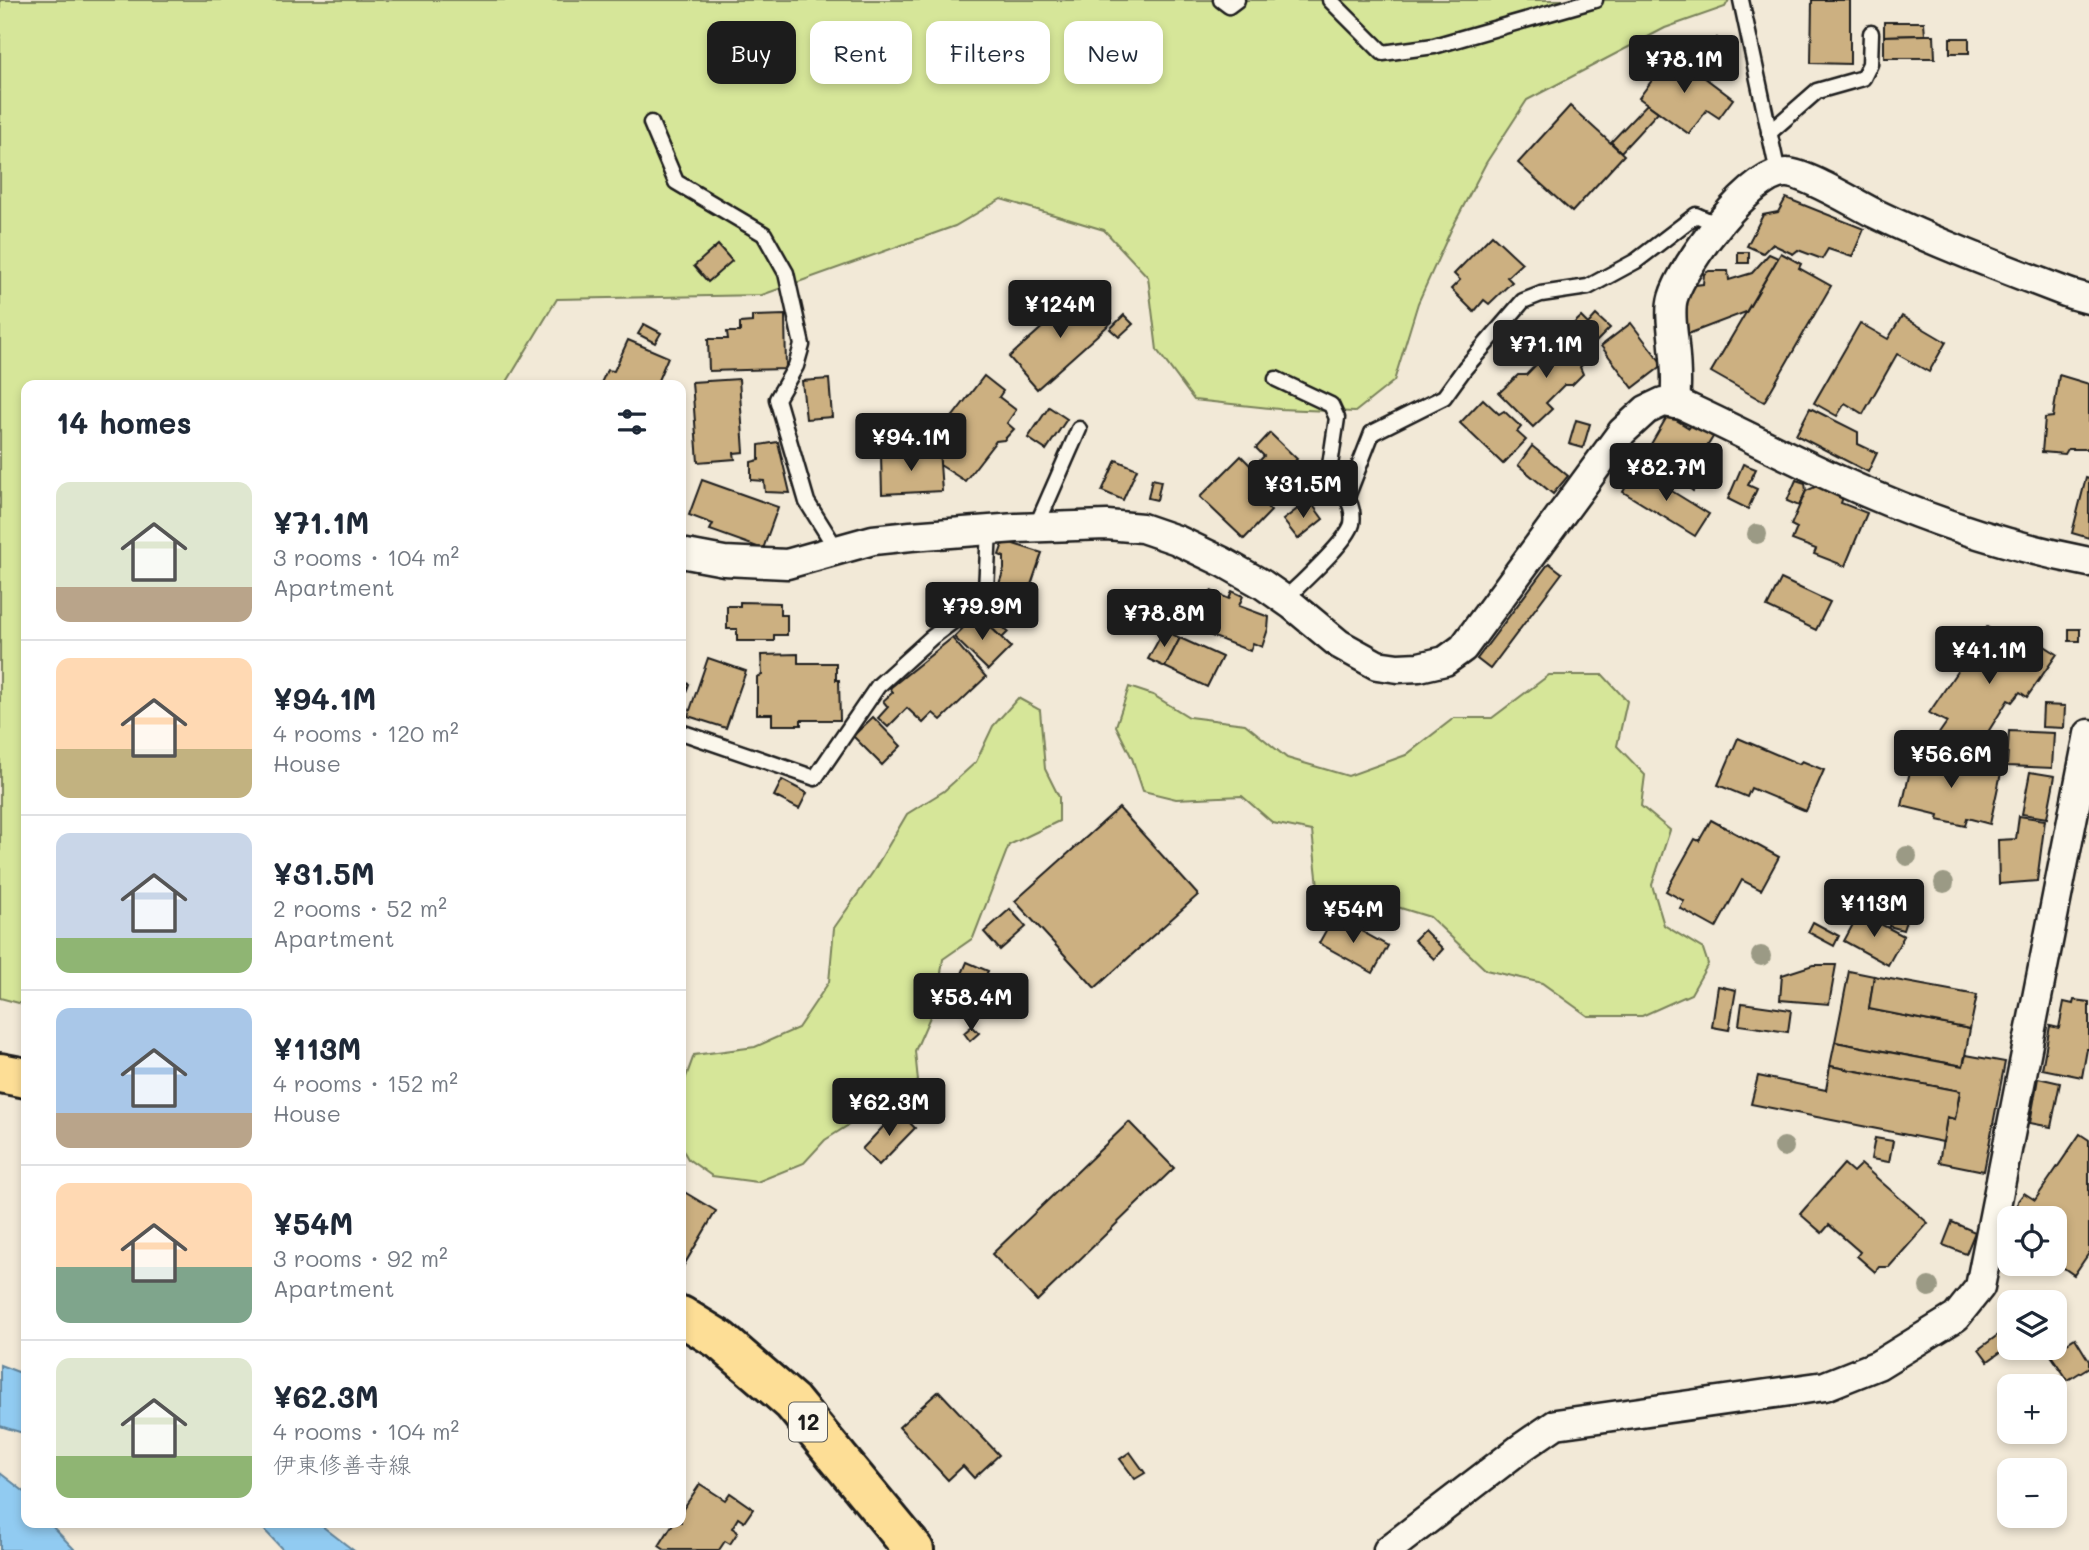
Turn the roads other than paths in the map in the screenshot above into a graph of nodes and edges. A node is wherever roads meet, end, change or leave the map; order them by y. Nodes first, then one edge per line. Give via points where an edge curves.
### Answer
1 (1221, 0) edge
2 (1237, 0) edge
3 (1329, 0) edge
4 (1595, 0) edge
5 (1741, 0) edge
6 (1871, 33) dead end
7 (651, 123) dead end
8 (1769, 133) junction
9 (1778, 173) junction
10 (1718, 225) junction
11 (2089, 299) edge
12 (1276, 379) dead end
13 (1675, 404) junction
14 (1079, 429) dead end
15 (1308, 491) dead end
16 (1326, 492) junction
17 (1347, 497) junction
18 (1036, 527) junction
19 (989, 530) junction
20 (837, 550) junction
21 (686, 554) edge
22 (2089, 562) edge
23 (1285, 599) junction
24 (686, 734) edge
25 (2089, 734) edge
26 (0, 1073) edge
27 (21, 1077) edge
28 (686, 1319) edge
29 (914, 1550) edge
30 (1388, 1550) edge

1 - 2 lane via 1229,6
3 - 4 lane via 1383,53 1434,46
5 - 8 lane
6 - 8 lane via 1870,64 1863,78 1817,91
7 - 20 lane via 676,183 764,233 786,272 802,345 777,399 807,502
8 - 9 lane
9 - 10 street via 1764,180
9 - 11 street via 1806,179 1964,253
10 - 13 street via 1683,273 1672,300
10 - 17 lane via 1696,215 1636,261 1588,287 1541,293 1523,301 1444,397 1372,433
12 - 16 lane via 1331,405 1337,418
13 - 22 street via 1875,496 2045,554
13 - 23 street via 1663,402 1646,410 1622,432 1463,648 1445,661 1419,667 1377,665 1339,644
14 - 18 lane
15 - 16 lane
16 - 17 lane
17 - 23 lane via 1352,504 1352,525 1345,538
18 - 19 street
18 - 23 street via 1142,528 1223,562
19 - 20 street via 873,540
19 - 24 lane via 986,590 878,686 815,778
20 - 21 street via 787,564
25 - 30 street via 1980,1287 1955,1317 1878,1365 1825,1386 1556,1424
26 - 27 main road
28 - 29 main road, 12 via 720,1340 792,1402

